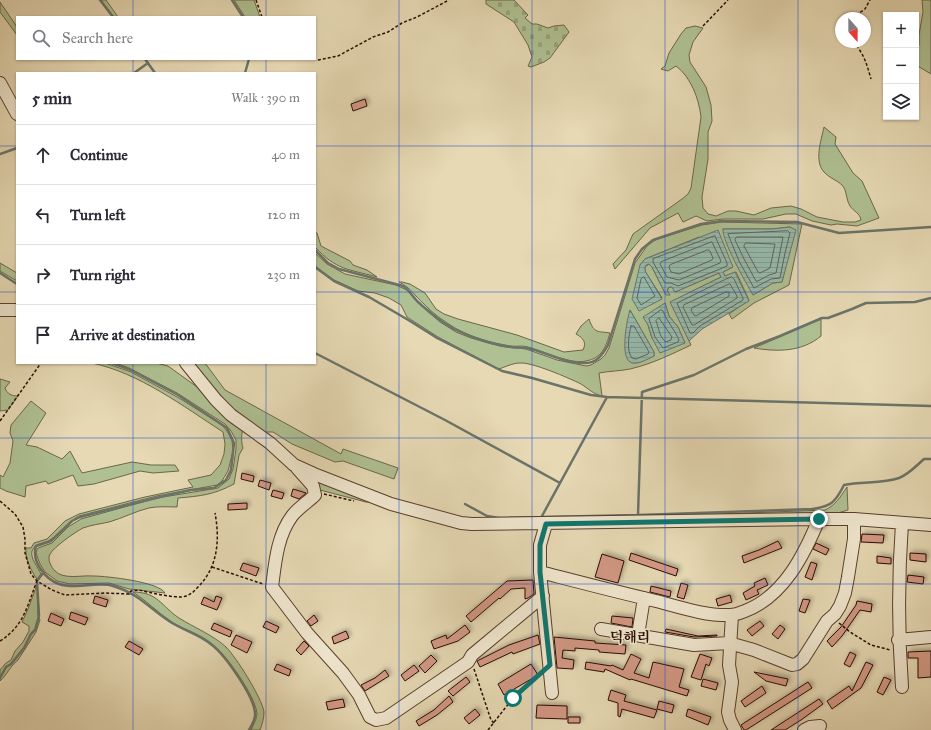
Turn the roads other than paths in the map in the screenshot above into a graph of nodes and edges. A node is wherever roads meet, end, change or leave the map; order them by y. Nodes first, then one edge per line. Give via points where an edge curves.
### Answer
1 (0, 83) edge
2 (16, 112) edge
3 (0, 310) edge
4 (16, 310) edge
5 (187, 364) edge
6 (294, 465) junction
7 (819, 519) junction
8 (854, 519) junction
9 (902, 523) junction
10 (546, 524) junction
11 (931, 525) edge
12 (540, 572) junction
13 (543, 596) junction
14 (644, 598) junction
15 (732, 615) junction
16 (602, 629) dead end
17 (638, 635) junction
18 (931, 637) edge
19 (898, 640) junction
20 (729, 643) junction
21 (902, 687) dead end
22 (552, 693) dead end
23 (820, 726) dead end
24 (735, 730) edge
25 (804, 730) edge

1 - 2 street
3 - 4 street
5 - 6 street via 231,415 270,443
6 - 10 street via 391,504 460,523
6 - 13 street via 312,486 316,495 292,515 282,534 272,587 307,633 343,673 359,695 370,717 376,720 386,718 468,662 483,645
7 - 8 street
7 - 10 street
7 - 15 street via 791,573 780,586 768,599 752,609
8 - 9 street
8 - 20 street via 854,539 845,593 840,606 797,664 792,665
9 - 11 street
9 - 19 street
10 - 12 street via 540,545
12 - 13 street
12 - 14 street
13 - 22 street
14 - 15 street via 714,615
14 - 17 street
15 - 20 street
16 - 17 street
17 - 20 street via 694,645
18 - 19 street
19 - 21 street
20 - 24 street via 732,682 728,712
23 - 25 street

